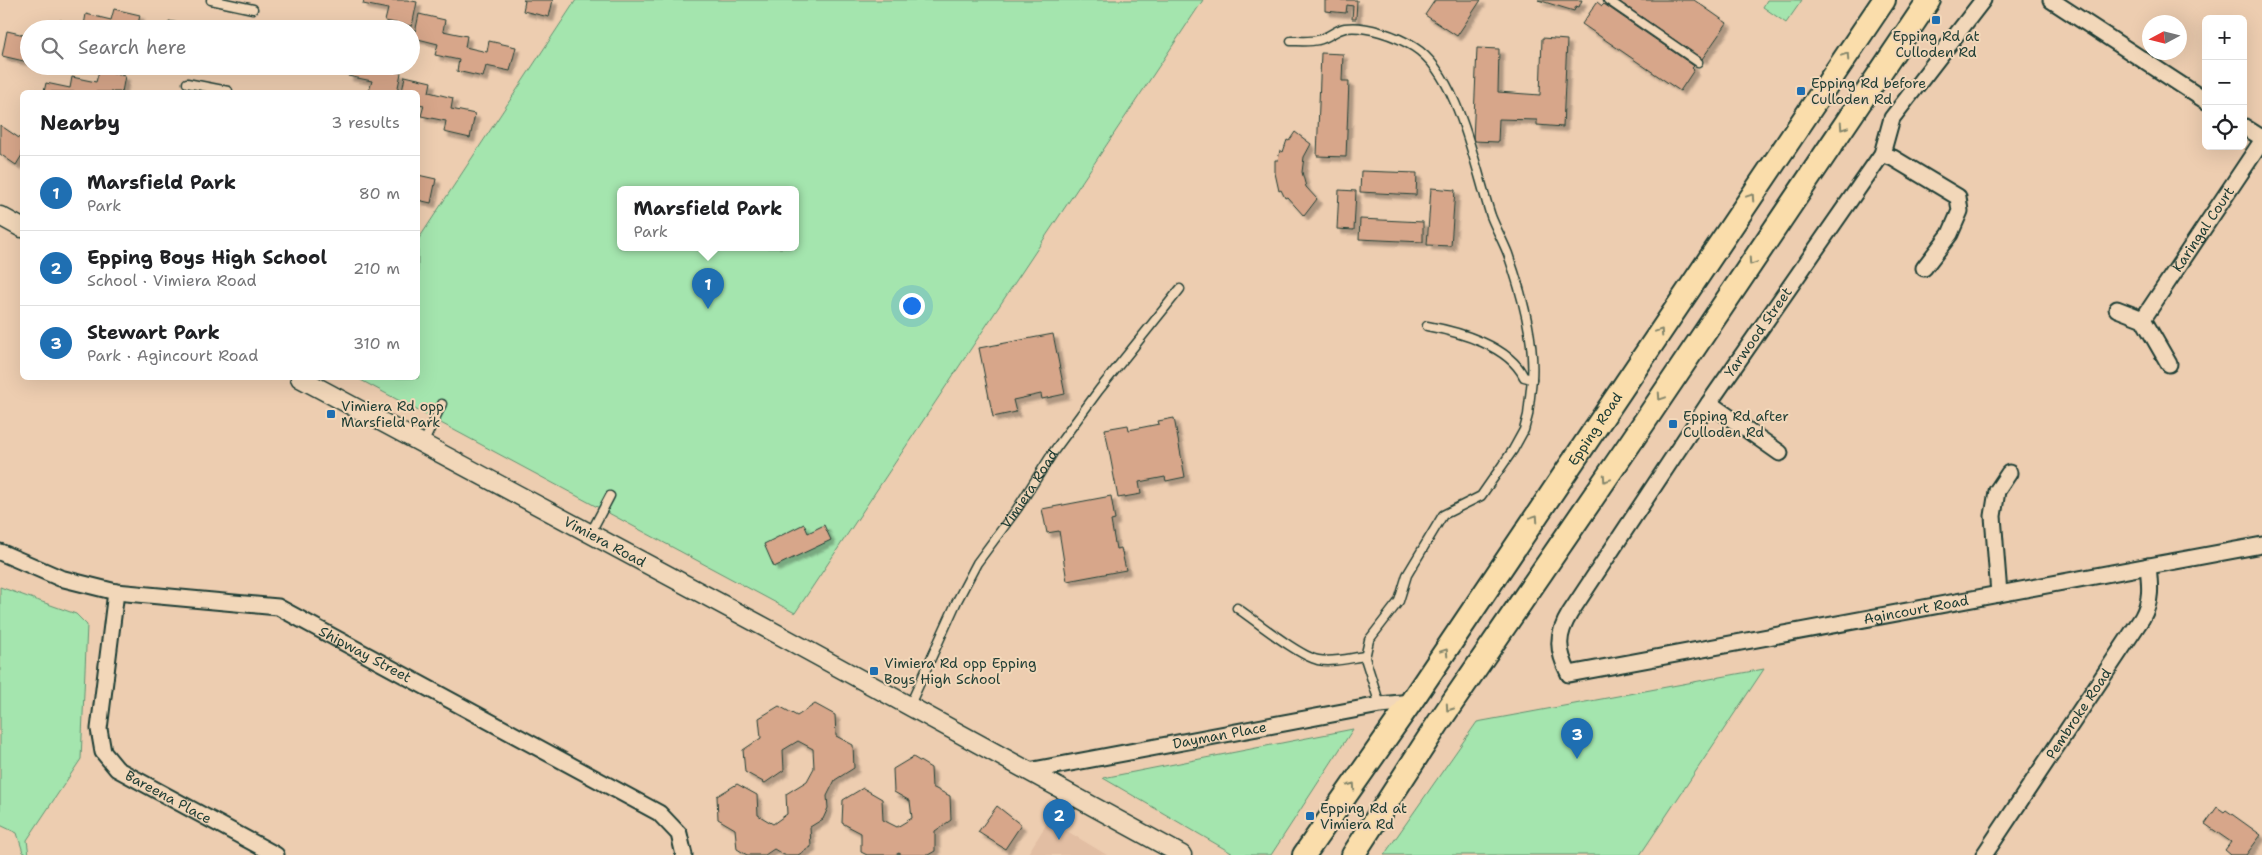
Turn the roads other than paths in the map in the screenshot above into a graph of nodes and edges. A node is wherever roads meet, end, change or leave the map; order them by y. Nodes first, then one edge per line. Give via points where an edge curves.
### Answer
1 (211, 0) edge
2 (1608, 0) edge
3 (1884, 0) edge
4 (1929, 0) edge
5 (1983, 0) edge
6 (2052, 0) edge
7 (253, 9) dead end
8 (1291, 41) dead end
9 (1698, 62) dead end
10 (187, 83) dead end
11 (223, 90) edge
12 (2202, 98) edge
13 (2247, 129) edge
14 (2262, 140) edge
15 (1882, 154) junction
16 (0, 216) edge
17 (20, 227) edge
18 (1924, 268) dead end
19 (1180, 289) dead end
20 (2117, 308) dead end
21 (2143, 319) junction
22 (1428, 326) dead end
23 (2170, 364) dead end
24 (1532, 379) junction
25 (304, 380) edge
26 (1709, 403) junction
27 (442, 404) dead end
28 (423, 444) junction
29 (1780, 453) dead end
30 (2009, 472) dead end
31 (610, 496) dead end
32 (590, 534) junction
33 (2262, 545) edge
34 (0, 552) edge
35 (2148, 566) junction
36 (116, 592) junction
37 (1999, 594) junction
38 (1237, 608) dead end
39 (1365, 656) junction
40 (1569, 674) joint
41 (1411, 702) junction
42 (1380, 705) junction
43 (909, 707) junction
44 (1028, 771) junction
45 (276, 855) edge
46 (684, 855) edge
47 (1182, 855) edge
48 (1304, 855) edge
49 (1353, 855) edge
50 (1984, 855) edge

1 - 7 lane
2 - 9 lane
41 -> 3 main road, Epping Road
4 -> 49 main road via 1439,722
5 - 15 street, Yarwood Street via 1892,118
6 - 12 street
8 - 24 lane via 1318,40 1345,28 1376,32 1415,47 1440,75 1466,130 1492,218 1515,276 1532,346
10 - 11 lane
13 - 14 street
14 - 21 street, Karingal Court
15 - 18 street via 1958,197 1960,211 1950,234
15 - 26 street, Yarwood Street
16 - 17 street
19 - 43 lane, Vimiera Road via 1099,390 977,563 956,601
20 - 21 street
21 - 23 street
22 - 24 lane via 1457,331 1477,340 1519,367 1524,378
24 - 39 lane via 1524,430 1513,450 1481,496 1443,515 1407,576 1399,601 1369,640
25 - 28 street, Vimiera Road
26 - 29 street
26 - 40 street, Yarwood Street via 1560,629 1562,659
27 - 28 lane
28 - 32 street, Vimiera Road
30 - 37 street via 1997,491 1993,516
31 - 32 lane
32 - 43 street, Vimiera Road
33 - 35 street, Agincourt Road
34 - 36 street, Shipway Street via 60,578
35 - 37 street, Agincourt Road
35 - 50 street, Pembroke Road via 2150,595 2142,618
36 - 45 street, Bareena Place via 98,729 103,752 116,769
36 - 46 street, Shipway Street via 278,607 659,813 679,834
37 - 40 street, Agincourt Road
38 - 39 lane via 1311,658 1336,661
39 - 42 lane
41 - 42 street, Dayman Place
48 -> 41 main road, Epping Road
42 - 44 street, Dayman Place
43 - 44 street, Vimiera Road
44 - 47 street, Vimiera Road

